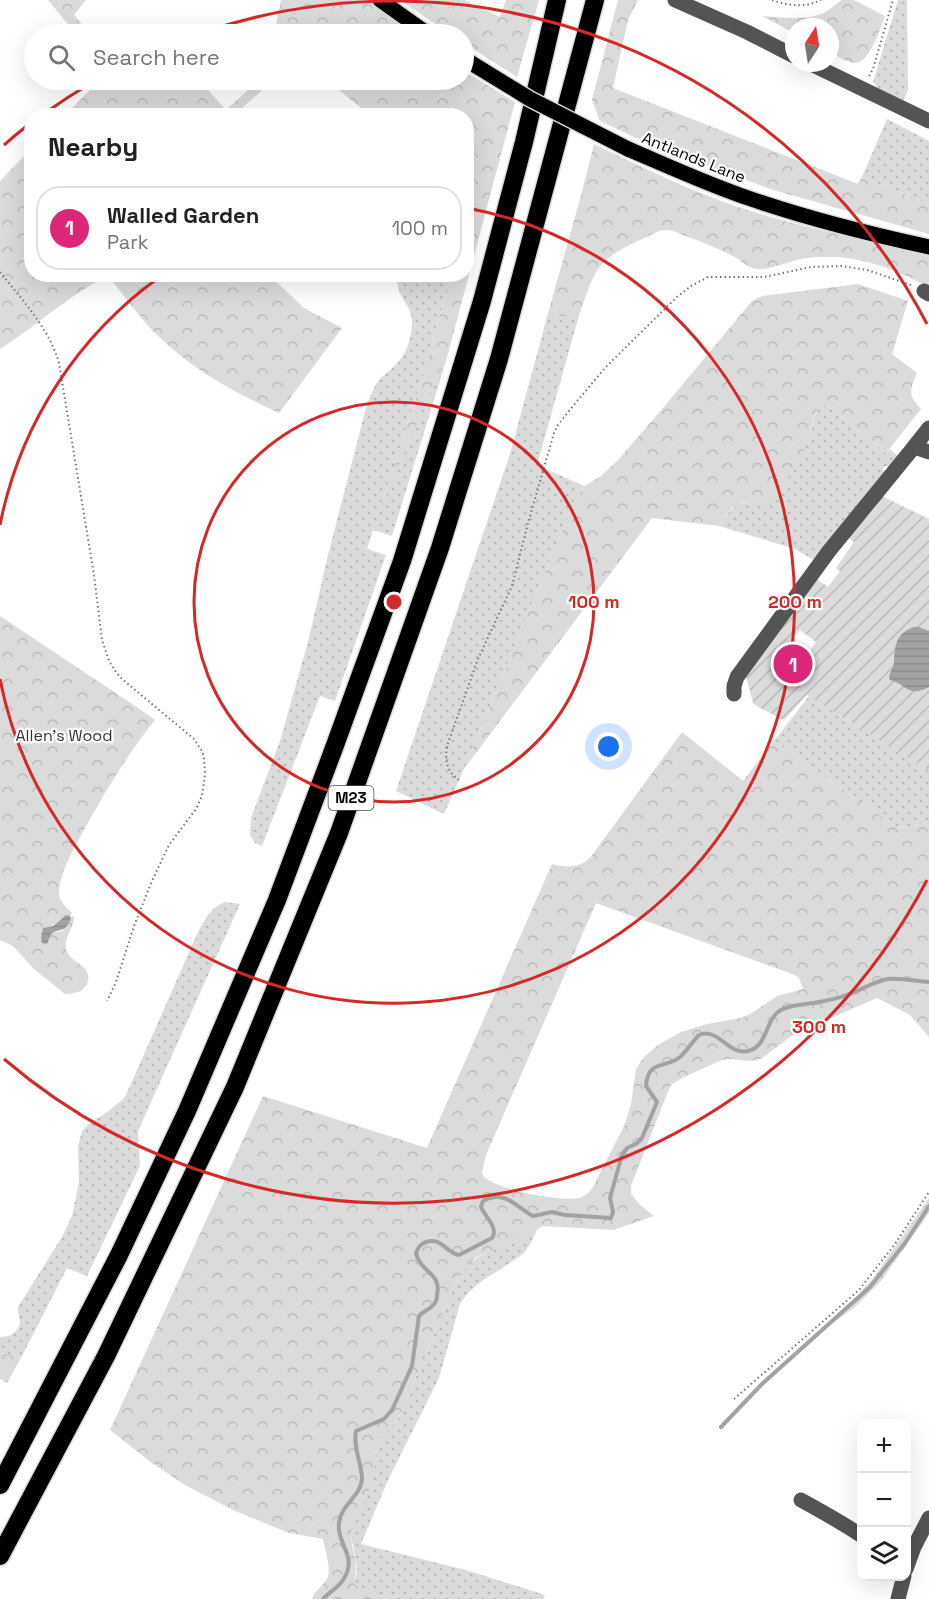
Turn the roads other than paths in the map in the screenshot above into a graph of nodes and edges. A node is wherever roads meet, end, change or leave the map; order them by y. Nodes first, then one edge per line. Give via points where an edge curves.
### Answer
1 (380, 0) edge
2 (557, 0) edge
3 (596, 0) edge
4 (675, 0) edge
5 (414, 24) edge
6 (785, 51) edge
7 (474, 64) edge
8 (826, 72) edge
9 (929, 121) edge
10 (929, 247) edge
11 (929, 428) edge
12 (922, 449) edge
13 (734, 694) dead end
14 (0, 1485) edge
15 (801, 1500) dead end
16 (929, 1518) edge
17 (857, 1533) edge
18 (911, 1555) edge
19 (0, 1556) edge
20 (903, 1581) edge
21 (898, 1599) edge

1 - 5 main road
2 - 14 highway, M23 via 482,301 402,561 277,900 187,1111 119,1255
3 - 19 highway, M23 via 495,370 440,549 339,833 236,1087 106,1356
4 - 6 street
7 - 10 main road, Antlands Lane, bridge via 530,99 628,149 709,184 821,221
8 - 9 street
11 - 12 street
12 - 13 street via 845,529 737,677
15 - 17 street
16 - 18 street
20 - 21 street

